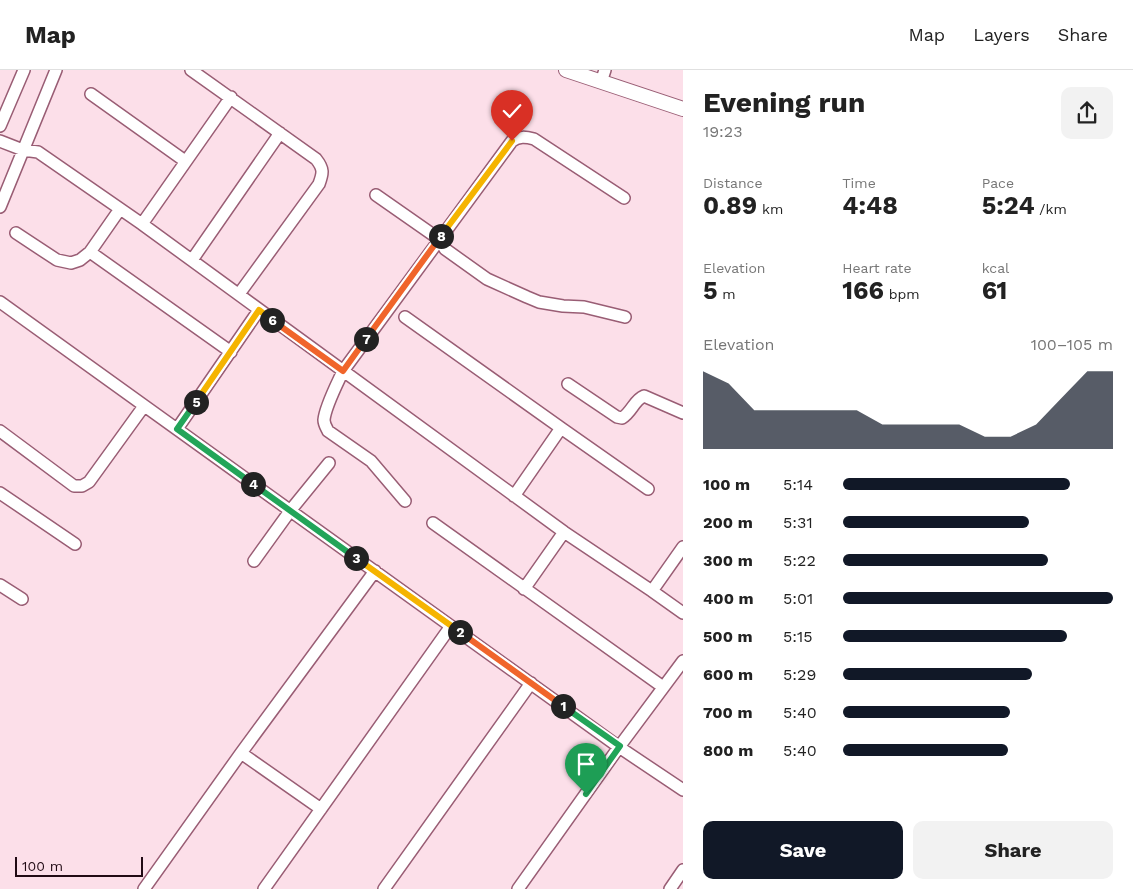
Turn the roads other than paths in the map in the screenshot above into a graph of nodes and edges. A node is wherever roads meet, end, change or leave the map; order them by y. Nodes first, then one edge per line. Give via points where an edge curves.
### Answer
1 (24, 70) edge
2 (56, 70) edge
3 (191, 70) edge
4 (566, 70) edge
5 (603, 76) edge
6 (91, 94) dead end
7 (230, 97) junction
8 (683, 108) edge
9 (0, 126) edge
10 (280, 133) junction
11 (0, 141) edge
12 (24, 150) junction
13 (185, 161) junction
14 (376, 195) dead end
15 (624, 198) dead end
16 (0, 207) edge
17 (120, 209) junction
18 (142, 224) junction
19 (16, 233) dead end
20 (439, 239) junction
21 (90, 252) junction
22 (192, 260) junction
23 (239, 294) junction
24 (0, 302) edge
25 (259, 310) junction
26 (404, 316) dead end
27 (625, 317) dead end
28 (231, 352) junction
29 (343, 371) junction
30 (568, 384) dead end
31 (144, 406) junction
32 (683, 413) edge
33 (561, 428) junction
34 (177, 429) junction
35 (0, 431) edge
36 (329, 463) dead end
37 (648, 490) dead end
38 (0, 493) edge
39 (514, 496) junction
40 (405, 501) dead end
41 (290, 511) junction
42 (433, 523) dead end
43 (564, 532) junction
44 (75, 544) dead end
45 (683, 547) edge
46 (254, 561) dead end
47 (375, 571) junction
48 (0, 585) edge
49 (524, 589) junction
50 (652, 591) junction
51 (22, 600) dead end
52 (683, 613) edge
53 (452, 626) junction
54 (683, 661) edge
55 (531, 683) junction
56 (663, 687) junction
57 (620, 746) junction
58 (241, 753) junction
59 (683, 790) edge
60 (321, 809) junction
61 (683, 870) edge
62 (144, 889) edge
63 (264, 889) edge
64 (384, 889) edge
65 (518, 889) edge
66 (670, 889) edge

1 - 9 street
2 - 12 street
3 - 7 street
4 - 5 main road
5 - 8 main road
6 - 13 street
7 - 10 street
7 - 13 street
10 - 22 street
10 - 23 street via 316,159 322,167 322,176
11 - 12 street
12 - 16 street
12 - 17 street via 38,152
13 - 18 street
14 - 20 street
15 - 20 street via 534,139 517,137
17 - 18 street
17 - 21 street
18 - 22 street
19 - 21 street via 63,262 80,260
20 - 27 street via 445,249 487,279 527,297 563,306 584,306
20 - 29 street
21 - 28 street
22 - 23 street
23 - 25 street
24 - 31 street
25 - 28 street
25 - 29 street
26 - 33 street
28 - 34 street
29 - 39 street
29 - 40 street via 325,413 325,426 371,461
30 - 32 street via 617,417 627,415 644,396
31 - 34 street
31 - 35 street via 89,482 82,486 74,486
33 - 37 street
33 - 39 street
34 - 41 street
36 - 41 street
38 - 44 street
39 - 43 street
41 - 46 street
41 - 47 street
42 - 49 street
43 - 49 street
43 - 50 street
45 - 50 street
47 - 53 street
47 - 58 street
48 - 51 street
49 - 56 street
50 - 52 street
53 - 55 street
53 - 60 street
54 - 56 street
55 - 57 street
55 - 64 street
56 - 57 street
57 - 59 street
57 - 65 street
58 - 60 street
58 - 62 street
60 - 63 street
61 - 66 street

